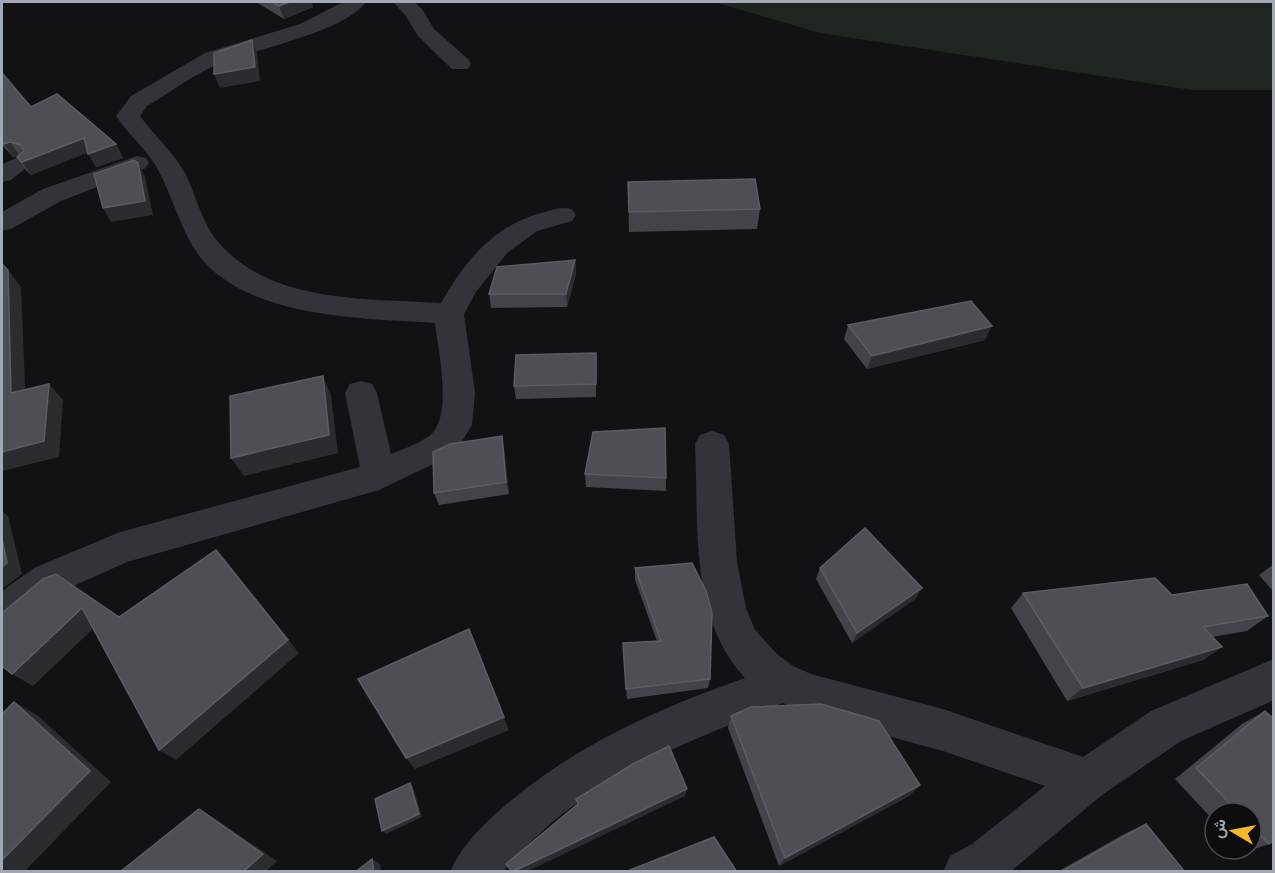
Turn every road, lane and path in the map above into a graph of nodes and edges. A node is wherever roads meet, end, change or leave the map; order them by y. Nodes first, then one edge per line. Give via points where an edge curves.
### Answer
1 (356, 2) edge
2 (404, 2) edge
3 (460, 64) dead end
4 (160, 155) junction
5 (562, 215) dead end
6 (2, 223) edge
7 (448, 314) junction
8 (361, 393) dead end
9 (712, 444) dead end
10 (379, 476) junction
11 (2, 613) edge
12 (1274, 679) edge
13 (783, 683) junction
14 (1087, 780) junction
15 (473, 872) edge
16 (966, 872) edge

1 - 4 street via 307,28 213,58 139,101 128,116
2 - 3 street via 426,32
4 - 6 street via 52,195
4 - 7 street via 208,248 237,275 273,291 332,304
5 - 7 street via 528,225 497,247
7 - 10 street via 459,393 456,425 442,445
8 - 10 street
9 - 13 street via 726,605 734,631 754,658
10 - 11 street via 120,548 47,580
12 - 14 street via 1166,726
13 - 14 street via 822,698 1017,754
13 - 15 street via 651,735 583,773 531,810
14 - 16 street via 988,860

